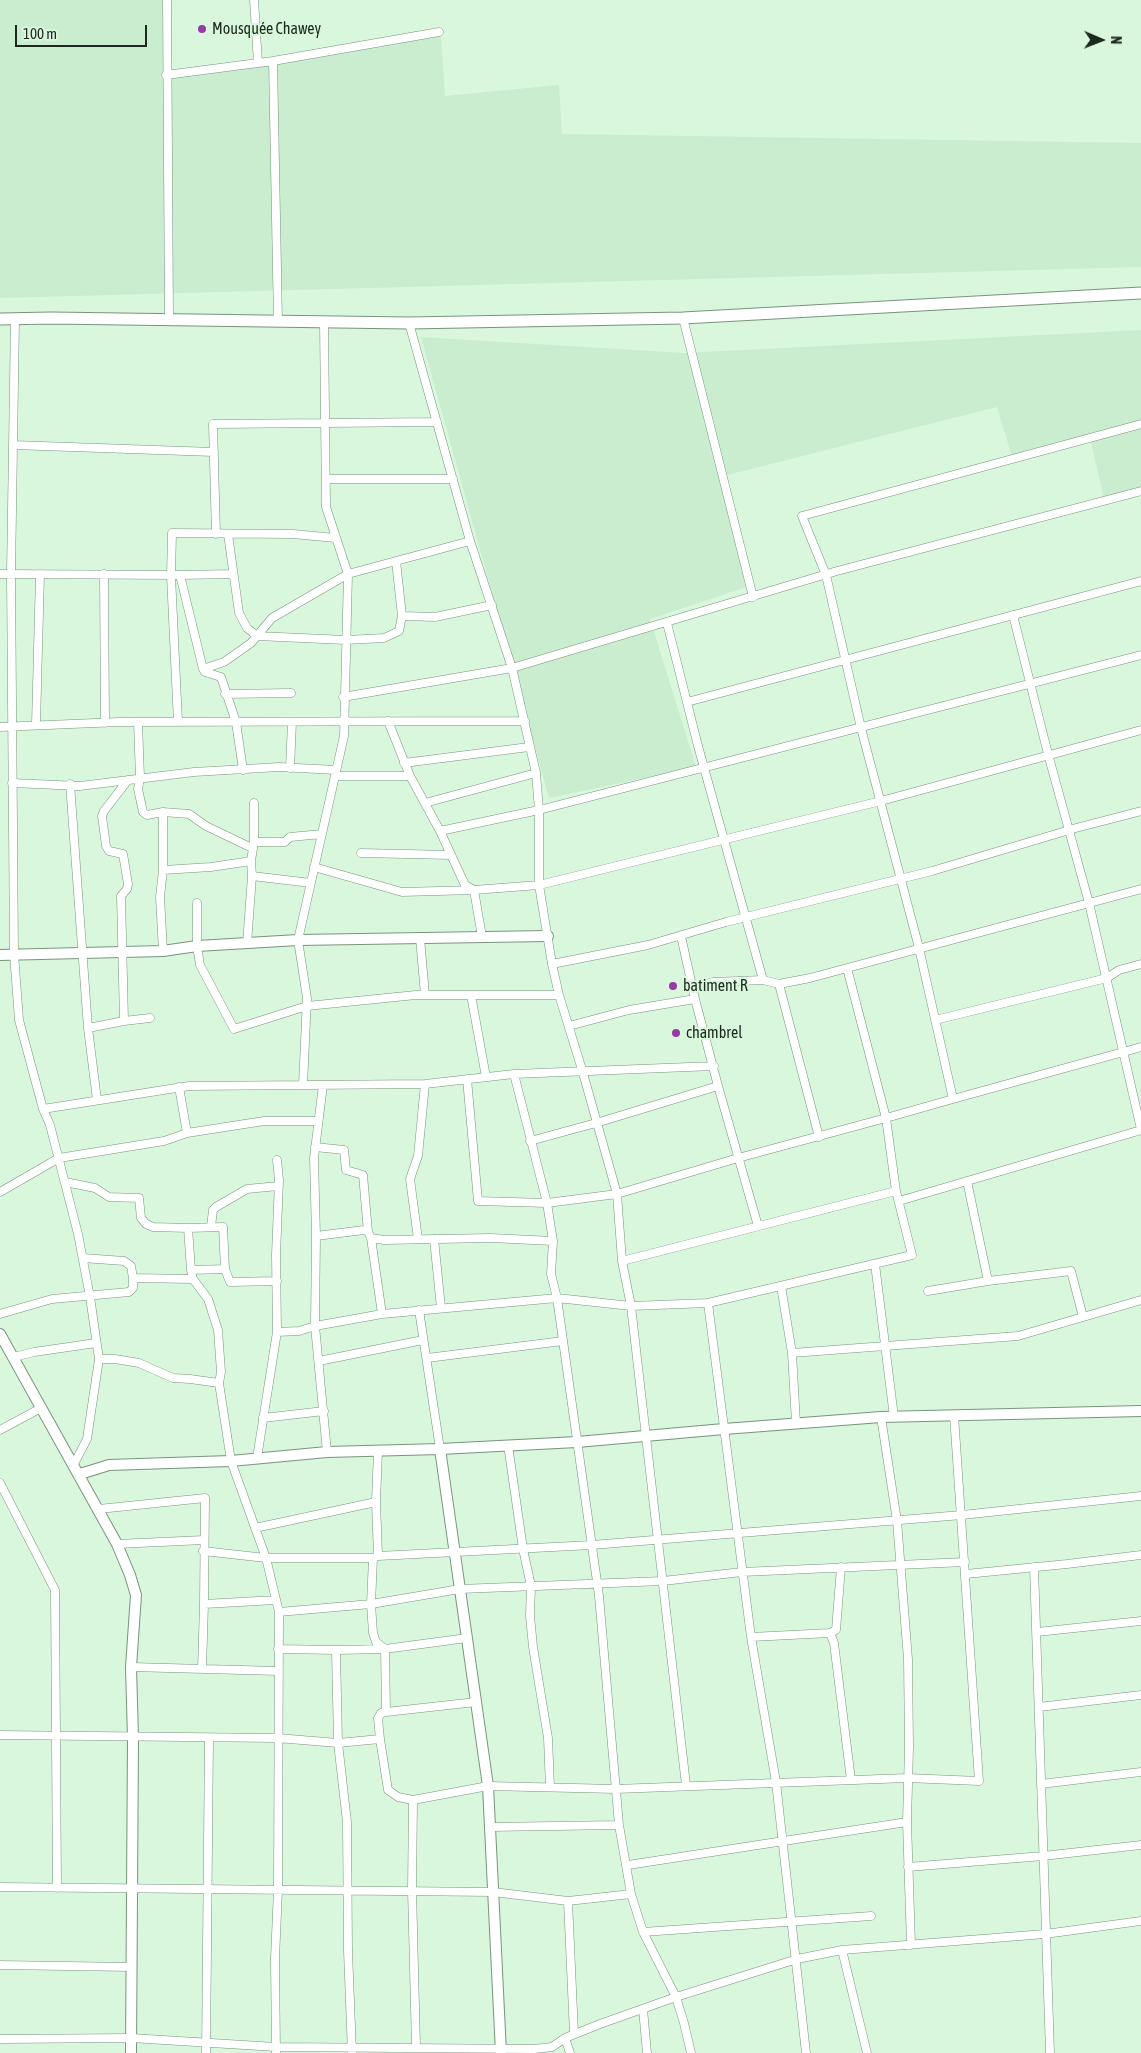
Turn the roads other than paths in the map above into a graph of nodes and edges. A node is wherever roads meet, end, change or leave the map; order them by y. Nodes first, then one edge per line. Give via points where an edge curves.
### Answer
1 (167, 0) edge
2 (254, 0) edge
3 (439, 32) dead end
4 (273, 61) junction
5 (258, 63) junction
6 (166, 75) junction
7 (1141, 293) edge
8 (682, 318) junction
9 (0, 319) edge
10 (16, 319) junction
11 (168, 320) junction
12 (278, 322) junction
13 (324, 322) junction
14 (409, 323) junction
15 (326, 422) junction
16 (437, 422) junction
17 (1141, 424) edge
18 (13, 445) junction
19 (214, 452) junction
20 (326, 479) junction
21 (453, 479) junction
22 (1141, 491) edge
23 (216, 534) junction
24 (228, 534) junction
25 (335, 538) junction
26 (470, 541) junction
27 (396, 561) junction
28 (0, 574) edge
29 (11, 574) junction
30 (40, 574) junction
31 (104, 574) junction
32 (232, 574) junction
33 (348, 574) junction
34 (180, 575) junction
35 (826, 575) junction
36 (171, 576) junction
37 (1141, 581) edge
38 (753, 597) junction
39 (492, 605) junction
40 (1013, 615) junction
41 (402, 616) junction
42 (667, 623) junction
43 (257, 636) junction
44 (346, 640) junction
45 (1141, 655) edge
46 (845, 660) junction
47 (512, 668) junction
48 (203, 669) junction
49 (1030, 684) junction
50 (226, 694) junction
51 (291, 694) dead end
52 (344, 697) junction
53 (687, 702) junction
54 (388, 721) junction
55 (525, 721) junction
56 (138, 722) junction
57 (178, 722) junction
58 (236, 722) junction
59 (292, 722) junction
60 (344, 722) junction
61 (105, 723) junction
62 (36, 724) junction
63 (0, 727) edge
64 (12, 727) junction
65 (861, 728) junction
66 (1141, 730) edge
67 (529, 747) junction
68 (1048, 754) junction
69 (404, 764) junction
70 (290, 768) junction
71 (704, 768) junction
72 (243, 770) junction
73 (335, 773) junction
74 (536, 773) junction
75 (410, 776) junction
76 (140, 778) junction
77 (128, 780) junction
78 (12, 783) junction
79 (70, 784) junction
80 (880, 800) junction
81 (254, 803) dead end
82 (425, 803) junction
83 (538, 810) junction
84 (1141, 810) edge
85 (164, 812) junction
86 (1069, 830) junction
87 (440, 831) junction
88 (322, 834) junction
89 (724, 839) junction
90 (253, 845) junction
91 (361, 853) dead end
92 (451, 855) junction
93 (251, 861) junction
94 (314, 867) junction
95 (163, 870) junction
96 (252, 876) junction
97 (901, 879) junction
98 (311, 883) junction
99 (539, 885) junction
100 (1141, 889) edge
101 (474, 890) junction
102 (197, 903) dead end
103 (1089, 903) junction
104 (746, 918) junction
105 (548, 936) junction
106 (682, 936) junction
107 (482, 937) junction
108 (420, 938) junction
109 (298, 940) junction
110 (247, 944) junction
111 (197, 946) junction
112 (919, 948) junction
113 (163, 951) junction
114 (82, 952) junction
115 (121, 952) junction
116 (14, 954) junction
117 (0, 955) edge
118 (552, 964) junction
119 (1141, 964) edge
120 (847, 968) junction
121 (1107, 978) junction
122 (763, 980) junction
123 (778, 984) junction
124 (693, 986) junction
125 (425, 995) junction
126 (471, 995) junction
127 (559, 995) junction
128 (695, 998) junction
129 (307, 1006) junction
130 (150, 1018) dead end
131 (935, 1020) junction
132 (124, 1021) junction
133 (569, 1026) junction
134 (88, 1028) junction
135 (1141, 1048) edge
136 (1123, 1052) junction
137 (714, 1066) junction
138 (583, 1073) junction
139 (514, 1074) junction
140 (486, 1078) junction
141 (467, 1079) junction
142 (425, 1084) junction
143 (303, 1085) junction
144 (323, 1085) junction
145 (718, 1086) junction
146 (179, 1087) junction
147 (953, 1099) junction
148 (98, 1100) junction
149 (44, 1109) junction
150 (886, 1118) junction
151 (318, 1121) junction
152 (596, 1123) junction
153 (1141, 1130) edge
154 (187, 1133) junction
155 (819, 1137) junction
156 (530, 1141) junction
157 (315, 1147) junction
158 (59, 1158) junction
159 (738, 1158) junction
160 (277, 1160) dead end
161 (967, 1181) junction
162 (65, 1182) junction
163 (278, 1186) junction
164 (1, 1189) edge
165 (896, 1191) junction
166 (617, 1194) junction
167 (899, 1201) junction
168 (547, 1202) junction
169 (758, 1226) junction
170 (211, 1227) junction
171 (188, 1228) junction
172 (370, 1235) junction
173 (316, 1236) junction
174 (418, 1239) junction
175 (434, 1239) junction
176 (553, 1241) junction
177 (82, 1258) junction
178 (622, 1261) junction
179 (875, 1264) junction
180 (225, 1269) junction
181 (191, 1270) junction
182 (133, 1278) junction
183 (193, 1279) junction
184 (277, 1280) junction
185 (988, 1281) junction
186 (781, 1286) junction
187 (928, 1291) dead end
188 (90, 1296) junction
189 (556, 1298) junction
190 (1141, 1300) edge
191 (708, 1303) junction
192 (631, 1306) junction
193 (441, 1308) junction
194 (419, 1310) junction
195 (0, 1314) edge
196 (382, 1314) junction
197 (1083, 1317) junction
198 (315, 1326) junction
199 (277, 1332) junction
200 (0, 1334) edge
201 (423, 1340) junction
202 (563, 1341) junction
203 (96, 1343) junction
204 (886, 1346) junction
205 (792, 1353) junction
206 (14, 1357) junction
207 (427, 1358) junction
208 (99, 1359) junction
209 (318, 1361) junction
210 (219, 1383) junction
211 (42, 1408) junction
212 (324, 1411) junction
213 (1141, 1411) edge
214 (954, 1414) junction
215 (881, 1417) junction
216 (894, 1417) junction
217 (263, 1418) junction
218 (796, 1423) junction
219 (724, 1429) junction
220 (0, 1430) edge
221 (646, 1436) junction
222 (577, 1442) junction
223 (508, 1445) junction
224 (440, 1449) junction
225 (378, 1450) junction
226 (328, 1452) junction
227 (257, 1458) junction
228 (231, 1461) junction
229 (74, 1464) junction
230 (80, 1474) junction
231 (0, 1483) edge
232 (1141, 1496) edge
233 (376, 1502) junction
234 (98, 1509) junction
235 (962, 1515) junction
236 (898, 1521) junction
237 (255, 1528) junction
238 (738, 1533) junction
239 (204, 1540) junction
240 (658, 1540) junction
241 (117, 1544) junction
242 (592, 1545) junction
243 (523, 1549) junction
244 (204, 1551) junction
245 (454, 1554) junction
246 (1141, 1555) edge
247 (375, 1557) junction
248 (266, 1558) junction
249 (965, 1562) junction
250 (900, 1565) junction
251 (841, 1567) junction
252 (1034, 1567) junction
253 (742, 1572) junction
254 (966, 1574) junction
255 (663, 1581) junction
256 (597, 1584) junction
257 (530, 1586) junction
258 (460, 1589) junction
259 (276, 1600) junction
260 (204, 1604) junction
261 (371, 1604) junction
262 (278, 1612) junction
263 (1141, 1621) edge
264 (1037, 1632) junction
265 (830, 1633) junction
266 (751, 1637) junction
267 (467, 1638) junction
268 (278, 1649) junction
269 (385, 1649) junction
270 (336, 1650) junction
271 (131, 1667) junction
272 (202, 1669) junction
273 (278, 1671) junction
274 (1141, 1695) edge
275 (476, 1702) junction
276 (1039, 1707) junction
277 (386, 1712) junction
278 (0, 1736) edge
279 (57, 1737) junction
280 (133, 1738) junction
281 (209, 1738) junction
282 (278, 1738) junction
283 (380, 1739) junction
284 (338, 1743) junction
285 (1141, 1772) edge
286 (907, 1778) junction
287 (851, 1780) junction
288 (776, 1782) junction
289 (1041, 1784) junction
290 (686, 1785) junction
291 (488, 1786) junction
292 (550, 1787) junction
293 (616, 1789) junction
294 (413, 1800) junction
295 (907, 1822) junction
296 (620, 1825) junction
297 (490, 1827) junction
298 (783, 1842) junction
299 (1141, 1844) edge
300 (1043, 1856) junction
301 (628, 1865) junction
302 (908, 1867) junction
303 (0, 1887) edge
304 (132, 1887) junction
305 (57, 1888) junction
306 (207, 1889) junction
307 (278, 1889) junction
308 (348, 1890) junction
309 (412, 1890) junction
310 (493, 1892) junction
311 (632, 1894) junction
312 (568, 1901) junction
313 (871, 1916) dead end
314 (1141, 1921) edge
315 (792, 1922) junction
316 (643, 1932) junction
317 (1045, 1934) junction
318 (911, 1945) junction
319 (842, 1950) junction
320 (797, 1959) junction
321 (0, 1965) edge
322 (132, 1967) junction
323 (676, 1997) junction
324 (643, 2008) junction
325 (574, 2034) junction
326 (131, 2038) junction
327 (565, 2038) junction
328 (0, 2039) edge
329 (206, 2041) junction
330 (416, 2047) junction
331 (276, 2050) edge
332 (352, 2050) edge
333 (501, 2051) edge
334 (131, 2053) edge
335 (206, 2053) edge
336 (570, 2053) edge
337 (646, 2053) edge
338 (691, 2053) edge
339 (806, 2053) edge
340 (867, 2053) edge
341 (1050, 2053) edge

1 - 6 street
2 - 5 street
3 - 4 street
4 - 5 street
4 - 12 street
5 - 6 street
6 - 11 street
7 - 8 main road
8 - 14 main road
8 - 38 street
9 - 10 main road
10 - 11 main road
10 - 18 street
11 - 12 main road
12 - 13 main road
13 - 14 main road
13 - 15 street
14 - 16 street
15 - 16 street
15 - 19 street via 213,424
15 - 20 street
16 - 21 street
17 - 35 street via 802,516
18 - 19 street
18 - 29 street
19 - 23 street
20 - 21 street
20 - 25 street via 326,507
21 - 26 street
22 - 35 street
23 - 24 street
23 - 36 street via 172,533
24 - 25 street
24 - 32 street
25 - 33 street
26 - 27 street
26 - 39 street
27 - 33 street
27 - 41 street
28 - 29 street
29 - 30 street
29 - 64 street
30 - 31 street
30 - 62 street
31 - 36 street
31 - 61 street
32 - 34 street
32 - 43 street via 239,613 247,628
33 - 43 street via 272,618
33 - 44 street
34 - 36 street
34 - 48 street
35 - 38 street
35 - 46 street
36 - 57 street
37 - 40 street
38 - 42 street
39 - 41 street via 435,616
39 - 47 street
40 - 46 street
40 - 49 street
41 - 44 street via 399,631 384,638
42 - 47 street
42 - 53 street
43 - 44 street
43 - 48 street via 224,662
44 - 52 street
45 - 49 street
46 - 53 street
46 - 65 street
47 - 52 street
47 - 55 street
48 - 50 street via 221,677
49 - 65 street
49 - 68 street
50 - 51 street
50 - 58 street
52 - 60 street
53 - 71 street
54 - 55 street
54 - 60 street
54 - 69 street
55 - 67 street
56 - 57 street
56 - 61 street
56 - 76 street
57 - 58 street
58 - 59 street
58 - 72 street
59 - 60 street
59 - 70 street
60 - 73 street
61 - 62 street
62 - 64 street
63 - 64 street
64 - 78 street
65 - 71 street
65 - 80 street
66 - 68 street
67 - 69 street
67 - 74 street
68 - 80 street
68 - 86 street
69 - 75 street
70 - 72 street
70 - 73 street
71 - 83 street
71 - 89 street
72 - 76 street
73 - 75 street
73 - 88 street
74 - 82 street
74 - 83 street
75 - 82 street
76 - 77 street
76 - 85 street via 138,789 143,812 147,815
77 - 79 street via 80,786
77 - 115 street via 102,816 106,846 109,851 123,854 128,884 121,896
78 - 79 street
78 - 116 street
79 - 114 street
80 - 89 street
80 - 97 street
81 - 90 street
82 - 87 street
83 - 87 street
83 - 99 street
84 - 86 street
85 - 90 street via 189,814 206,826
85 - 95 street
86 - 97 street
86 - 103 street
87 - 92 street
88 - 90 street
88 - 94 street
89 - 99 street
89 - 104 street
90 - 93 street
91 - 92 street
92 - 101 street via 465,885
93 - 95 street
93 - 96 street
94 - 98 street
94 - 101 street via 402,892
95 - 113 street via 160,898
96 - 98 street
96 - 110 street
97 - 104 street
97 - 112 street
98 - 109 street
99 - 101 street
99 - 105 street
100 - 103 street
101 - 107 street
102 - 111 street
103 - 112 street
103 - 121 street
104 - 106 street
104 - 122 street
105 - 107 street
105 - 118 street
106 - 118 street
106 - 124 street
107 - 108 street
108 - 109 street
108 - 125 street
109 - 110 street
109 - 129 street
110 - 111 street
111 - 113 street
111 - 129 street via 200,965 234,1029
112 - 120 street
112 - 131 street
113 - 115 street
114 - 115 street
114 - 116 street
114 - 134 street
115 - 132 street
116 - 117 street
116 - 149 street via 19,1020
118 - 127 street
119 - 121 street via 1119,970
120 - 123 street
120 - 150 street
121 - 131 street
121 - 136 street
122 - 123 street
122 - 124 street
123 - 155 street
124 - 128 street
125 - 126 street
125 - 129 street
126 - 127 street
126 - 140 street
127 - 133 street
128 - 133 street via 628,1010
128 - 137 street
129 - 143 street
130 - 132 street
131 - 147 street
132 - 134 street
133 - 138 street
134 - 148 street
135 - 136 street
136 - 147 street
136 - 153 street
137 - 138 street
137 - 145 street
138 - 139 street
138 - 152 street
139 - 140 street
139 - 156 street
140 - 141 street
141 - 142 street
141 - 168 street via 478,1201
142 - 144 street
142 - 174 street via 418,1156 410,1179
143 - 144 street
143 - 146 street
144 - 151 street
145 - 152 street
145 - 159 street
146 - 148 street
146 - 154 street
147 - 150 street
148 - 149 street
149 - 158 street
150 - 155 street
150 - 165 street
151 - 154 street via 264,1121
151 - 157 street
152 - 156 street
152 - 166 street
153 - 161 street
154 - 158 street
155 - 159 street
156 - 168 street
157 - 172 street via 344,1150 346,1170 363,1175
157 - 173 street
158 - 162 street
158 - 164 street
159 - 166 street
159 - 169 street
160 - 163 street
161 - 167 street
161 - 185 street
162 - 171 street via 96,1188 109,1197 139,1198 141,1218 153,1227
162 - 177 street
163 - 170 street via 247,1189 216,1207
163 - 184 street
165 - 167 street
165 - 169 street
166 - 168 street
166 - 178 street
167 - 179 street via 912,1255
168 - 176 street
169 - 178 street
170 - 171 street
170 - 180 street via 223,1227
171 - 181 street
172 - 173 street via 364,1230
172 - 174 street
172 - 196 street
173 - 198 street
174 - 175 street
175 - 176 street
175 - 193 street
176 - 189 street via 551,1274
177 - 182 street via 124,1261 131,1266
177 - 188 street
178 - 192 street
179 - 186 street
179 - 204 street
180 - 181 street
180 - 184 street via 230,1282
181 - 183 street
182 - 183 street
182 - 188 street via 133,1288 129,1292
183 - 210 street via 208,1299 218,1330
184 - 199 street
185 - 187 street
185 - 197 street via 1071,1271
186 - 191 street
186 - 205 street
188 - 195 street via 52,1300
188 - 203 street
189 - 192 street
189 - 193 street
189 - 202 street
190 - 197 street
191 - 192 street
191 - 219 street
192 - 221 street
193 - 194 street
194 - 196 street
194 - 201 street
196 - 198 street
197 - 204 street via 1018,1336
198 - 199 street via 299,1332
198 - 209 street
199 - 217 street
200 - 206 street
201 - 207 street
201 - 209 street
202 - 207 street
202 - 222 street
203 - 206 street
203 - 208 street
204 - 205 street
204 - 216 street
205 - 218 street
206 - 211 street
207 - 224 street
208 - 210 street via 140,1364 173,1378
208 - 229 street via 87,1440
209 - 212 street
210 - 228 street
211 - 220 street
211 - 229 street
212 - 217 street
212 - 226 street
213 - 214 street
214 - 216 street
214 - 235 street
215 - 216 street
215 - 218 street
215 - 236 street
217 - 227 street
218 - 219 street
219 - 221 street
219 - 238 street
221 - 222 street
221 - 240 street
222 - 223 street
222 - 242 street
223 - 224 street
223 - 243 street
224 - 225 street
224 - 245 street
225 - 226 street
225 - 233 street
226 - 227 street
227 - 228 street
228 - 230 street via 109,1465
228 - 237 street
229 - 230 street
230 - 234 street
231 - 279 street via 55,1590
232 - 235 street
233 - 237 street
233 - 247 street
234 - 239 street via 205,1498
234 - 241 street
235 - 236 street
235 - 249 street
236 - 238 street
236 - 250 street
237 - 248 street
238 - 240 street
238 - 253 street
239 - 241 street
239 - 244 street
240 - 242 street
240 - 255 street
241 - 271 street via 136,1595
242 - 243 street
242 - 256 street
243 - 245 street
243 - 257 street
244 - 248 street
244 - 260 street
245 - 247 street
245 - 258 street
246 - 252 street
247 - 248 street
247 - 261 street
248 - 259 street
249 - 250 street
249 - 254 street
250 - 251 street
250 - 286 street via 908,1659 910,1747
251 - 253 street
251 - 265 street via 836,1630
252 - 254 street
252 - 264 street
253 - 255 street
253 - 266 street
254 - 286 street via 979,1781
255 - 256 street
255 - 290 street
256 - 257 street
256 - 293 street
257 - 258 street
257 - 292 street via 533,1647 548,1738
258 - 261 street
258 - 267 street
259 - 260 street
259 - 262 street
260 - 272 street
261 - 262 street
261 - 269 street via 373,1633 376,1642
262 - 268 street
263 - 264 street
264 - 276 street
265 - 266 street
265 - 287 street via 834,1643
266 - 288 street
267 - 269 street
267 - 275 street
268 - 270 street
268 - 273 street
269 - 270 street
269 - 277 street
270 - 284 street
271 - 272 street
271 - 280 street
272 - 273 street
273 - 282 street
274 - 276 street
275 - 277 street
275 - 291 street
276 - 289 street
277 - 283 street via 378,1718
278 - 279 street
279 - 280 street
279 - 305 street
280 - 281 street
280 - 304 street
281 - 282 street
281 - 306 street
282 - 284 street
282 - 307 street
283 - 284 street
283 - 294 street via 388,1790 398,1797
284 - 308 street via 347,1822
285 - 289 street
286 - 287 street
286 - 295 street
287 - 288 street
288 - 290 street
288 - 298 street
289 - 300 street
290 - 293 street
291 - 292 street
291 - 294 street
291 - 297 street
292 - 293 street
293 - 296 street
294 - 309 street
295 - 298 street
295 - 302 street
296 - 297 street
296 - 301 street
297 - 310 street
298 - 301 street
298 - 315 street
299 - 300 street
300 - 302 street
300 - 317 street
301 - 311 street
302 - 318 street
303 - 305 street
304 - 305 street
304 - 306 street
304 - 322 street
306 - 307 street
306 - 329 street
307 - 308 street
307 - 331 street
308 - 309 street
308 - 332 street
309 - 310 street
309 - 330 street
310 - 312 street
310 - 333 street
311 - 312 street
311 - 316 street
312 - 325 street
313 - 315 street
314 - 317 street
315 - 316 street
315 - 320 street
316 - 323 street
317 - 318 street
317 - 341 street
318 - 319 street
319 - 320 street
319 - 340 street
320 - 323 street
320 - 339 street
321 - 322 street
322 - 326 street
323 - 324 street
323 - 338 street
324 - 325 street
324 - 337 street
325 - 327 street
326 - 328 street
326 - 329 street
326 - 334 street
327 - 333 street via 552,2047
327 - 336 street
329 - 331 street
329 - 335 street
330 - 332 street
330 - 333 street
331 - 332 street

